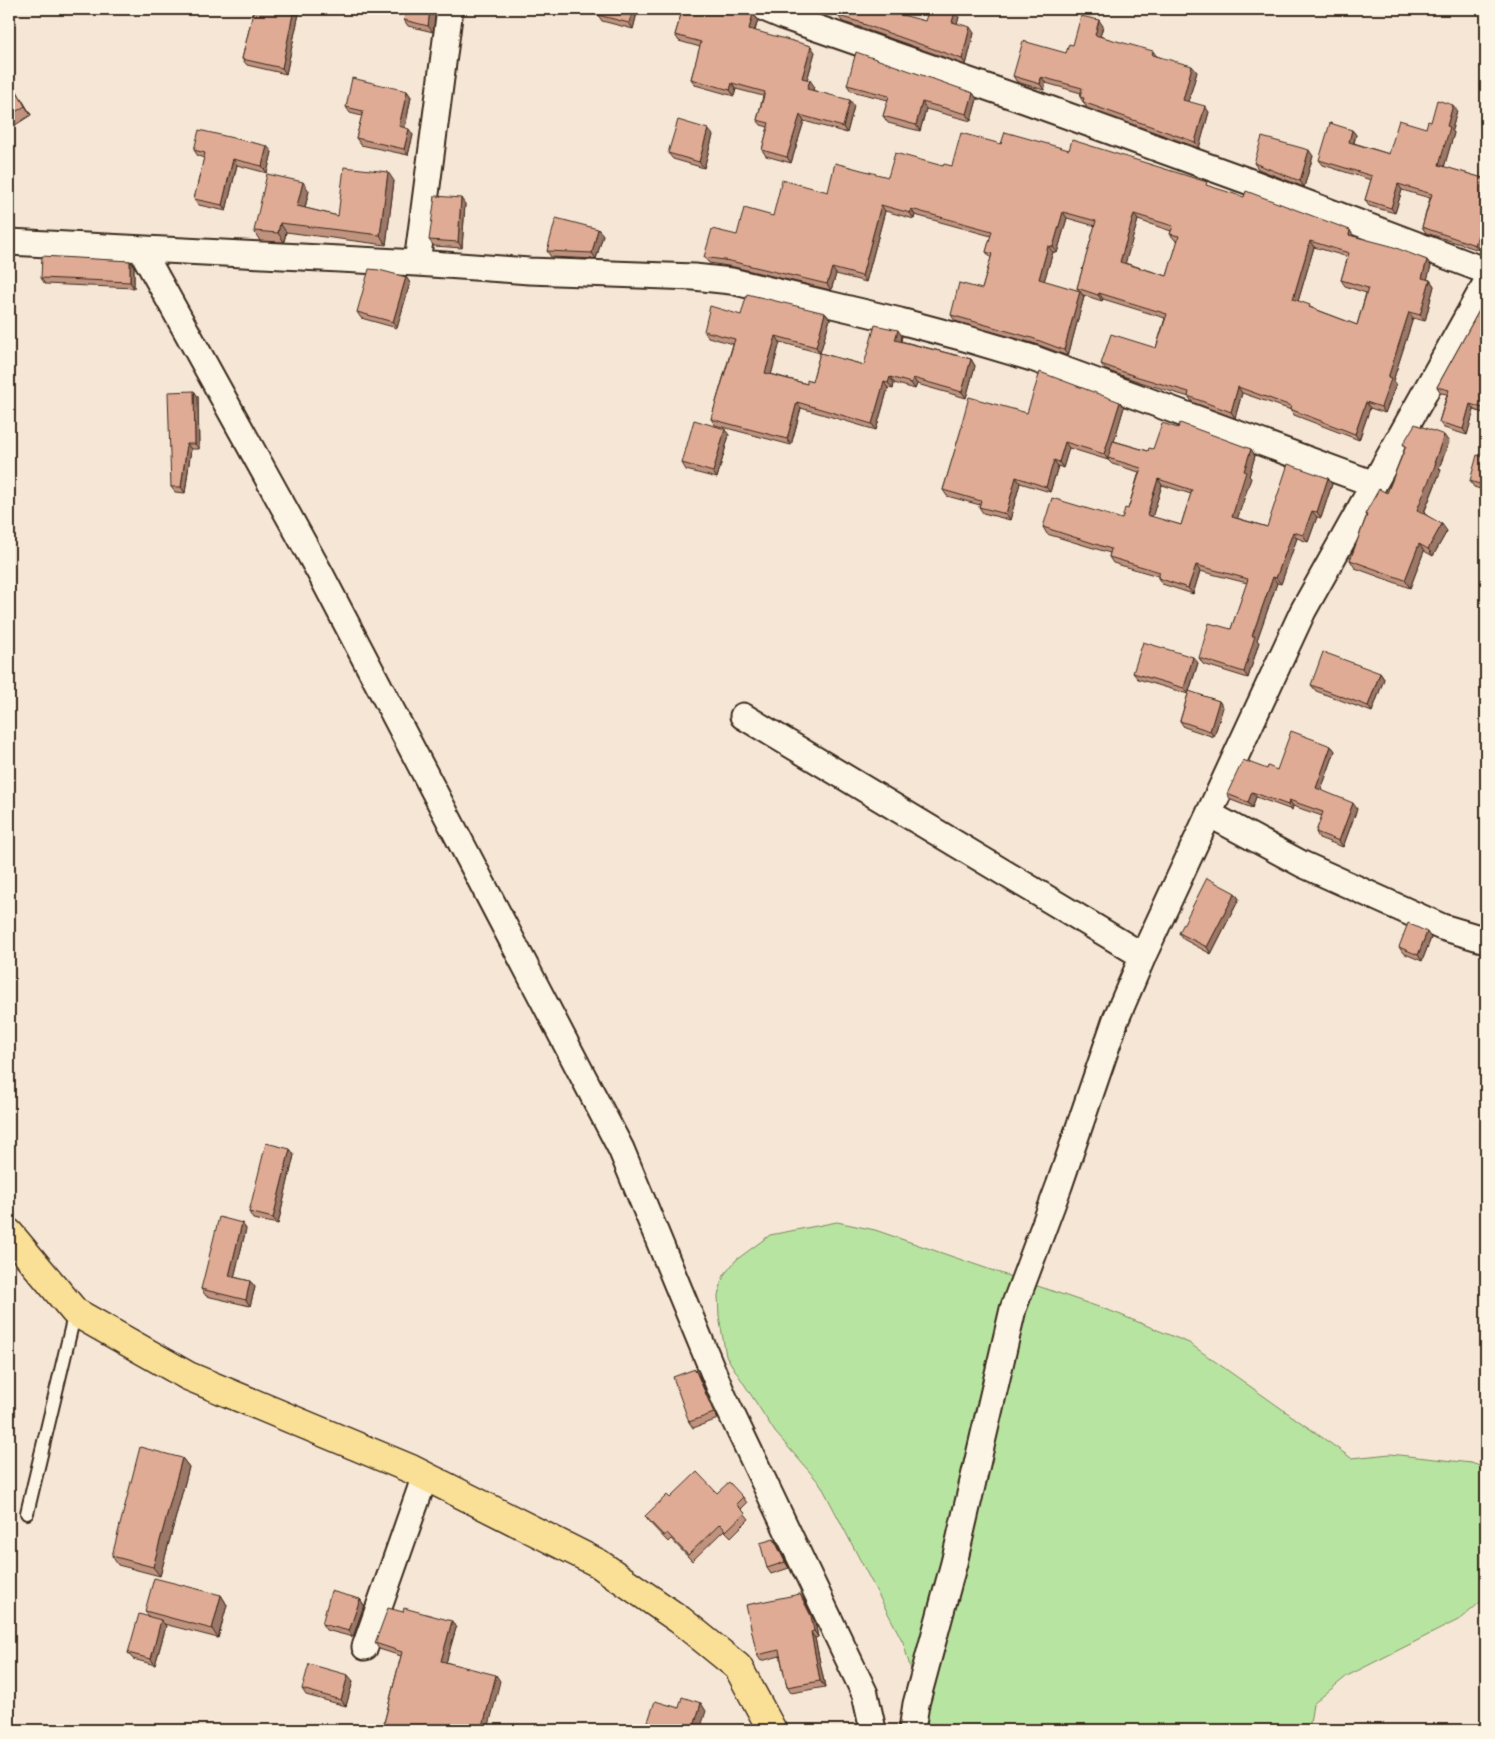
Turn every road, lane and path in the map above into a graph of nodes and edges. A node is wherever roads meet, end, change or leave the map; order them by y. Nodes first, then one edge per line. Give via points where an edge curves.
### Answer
1 (450, 9) edge
2 (766, 9) edge
3 (9, 242) edge
4 (141, 249) junction
5 (417, 263) junction
6 (1486, 270) edge
7 (1486, 282) edge
8 (1374, 484) junction
9 (743, 716) dead end
10 (1209, 814) junction
11 (1486, 940) edge
12 (1143, 956) junction
13 (9, 1233) edge
14 (75, 1312) junction
15 (425, 1476) junction
16 (26, 1513) dead end
17 (365, 1647) dead end
18 (772, 1730) edge
19 (873, 1730) edge
20 (912, 1730) edge

1 - 5 street
2 - 6 street via 1092,124
3 - 4 street
4 - 5 street
4 - 19 street via 320,573 621,1149 724,1398 865,1694
5 - 8 street via 694,277 778,291 968,338 1032,358
7 - 8 street
8 - 10 street via 1303,611
9 - 12 street
10 - 11 street via 1302,864 1442,927
10 - 12 street
12 - 20 street via 1116,1019 1013,1309
13 - 14 highway
14 - 15 highway via 188,1376
14 - 16 lane
15 - 17 street
15 - 18 highway via 598,1563 680,1620 738,1667

